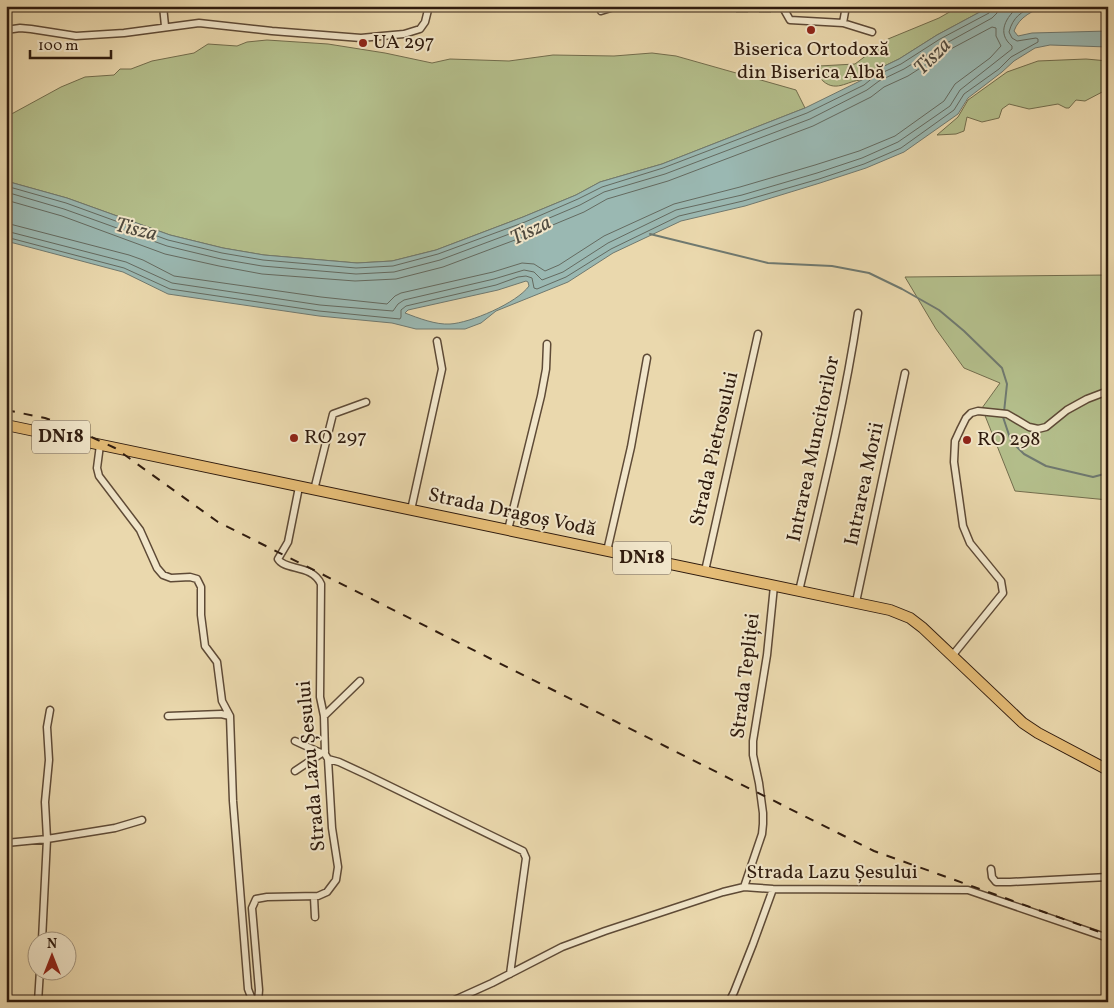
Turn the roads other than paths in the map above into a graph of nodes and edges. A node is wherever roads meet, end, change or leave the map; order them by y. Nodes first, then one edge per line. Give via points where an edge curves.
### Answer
1 (163, 6) edge
2 (430, 6) edge
3 (618, 6) edge
4 (782, 6) edge
5 (846, 6) edge
6 (601, 11) dead end
7 (843, 23) junction
8 (165, 26) junction
9 (6, 30) edge
10 (872, 32) dead end
11 (858, 313) dead end
12 (758, 334) dead end
13 (437, 341) dead end
14 (547, 344) dead end
15 (647, 358) dead end
16 (905, 373) dead end
17 (1108, 392) edge
18 (366, 402) dead end
19 (6, 425) edge
20 (100, 445) junction
21 (299, 487) junction
22 (314, 490) junction
23 (411, 510) junction
24 (508, 530) junction
25 (607, 551) junction
26 (705, 571) junction
27 (774, 586) junction
28 (799, 591) junction
29 (856, 602) junction
30 (952, 656) junction
31 (360, 681) dead end
32 (50, 710) dead end
33 (168, 716) dead end
34 (230, 716) junction
35 (324, 716) junction
36 (296, 741) dead end
37 (323, 752) junction
38 (328, 759) junction
39 (1108, 770) edge
40 (295, 772) dead end
41 (142, 820) dead end
42 (47, 839) junction
43 (6, 843) edge
44 (991, 869) dead end
45 (1108, 877) edge
46 (744, 887) junction
47 (773, 889) junction
48 (314, 897) junction
49 (315, 917) dead end
50 (42, 930) edge
51 (1108, 938) edge
52 (510, 974) junction
53 (39, 980) edge
54 (38, 1002) edge
55 (253, 1002) edge
56 (258, 1002) edge
57 (450, 1002) edge
58 (729, 1002) edge

1 - 8 street
2 - 8 street via 420,29 404,34 361,38 199,23
3 - 6 street
4 - 7 street via 790,20
5 - 7 street
7 - 10 street
8 - 9 street via 76,36 26,29
11 - 28 street, Intrarea Muncitorilor via 837,429
12 - 26 street, Strada Pietrosului
13 - 23 street via 441,374
14 - 24 street via 541,396
15 - 25 street
16 - 29 street, Intrarea Morii
17 - 30 street via 1087,398 1046,427 1038,429 1004,413 978,411 966,418 955,442 954,462 963,526 970,543 1001,581 1004,590
18 - 22 street via 333,414
19 - 20 main road, Strada Dragoș Vodă / DN18
20 - 21 main road, Strada Dragoș Vodă / DN18
20 - 34 street via 99,476 140,530 157,568 171,578 190,577 200,583 205,646 217,662 222,701
21 - 22 main road, Strada Dragoș Vodă / DN18
21 - 35 street, Strada Lazu Șesului via 288,542 278,559 314,574 321,584 319,683
22 - 23 main road, Strada Dragoș Vodă / DN18
23 - 24 main road, Strada Dragoș Vodă / DN18
24 - 25 main road, Strada Dragoș Vodă / DN18
25 - 26 main road, Strada Dragoș Vodă / DN18
26 - 27 main road, Strada Dragoș Vodă / DN18
27 - 28 main road, Strada Dragoș Vodă / DN18
27 - 46 street, Strada Tepliței via 753,741 763,814 762,834
28 - 29 main road, Strada Dragoș Vodă / DN18
29 - 30 main road, Strada Dragoș Vodă / DN18 via 910,618
30 - 39 main road, Strada Dragoș Vodă / DN18 via 1023,723
31 - 35 street
32 - 42 street via 45,802
33 - 34 street
34 - 55 street via 233,801 248,989
35 - 37 street, Strada Lazu Șesului
36 - 37 street
37 - 38 street, Strada Lazu Șesului
37 - 40 street
38 - 48 street, Strada Lazu Șesului via 338,873 333,886
38 - 52 street via 523,852 526,858
41 - 42 street via 115,828
42 - 43 street
42 - 50 street
44 - 45 street via 996,882
46 - 47 street, Strada Lazu Șesului
46 - 52 street, Strada Lazu Șesului via 605,931 562,947
47 - 51 street, Strada Lazu Șesului via 968,890
47 - 58 street
48 - 49 street
48 - 56 street via 267,897 253,903 260,990
52 - 57 street, Strada Lazu Șesului
53 - 54 street

